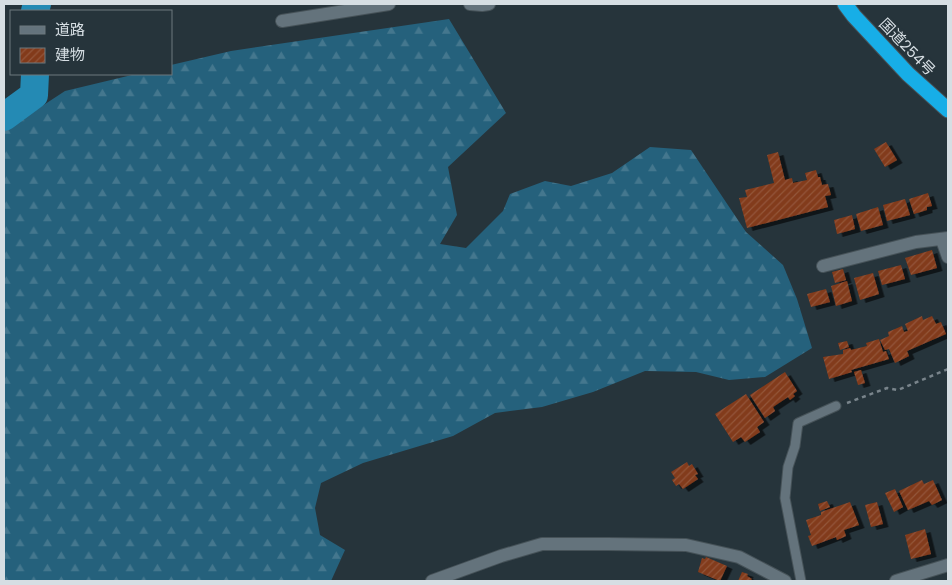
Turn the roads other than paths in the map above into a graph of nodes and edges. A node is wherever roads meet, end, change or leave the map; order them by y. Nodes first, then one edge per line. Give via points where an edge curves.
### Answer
1 (389, 4) edge
2 (470, 4) edge
3 (489, 4) edge
4 (845, 4) edge
5 (282, 21) dead end
6 (948, 110) edge
7 (945, 239) edge
8 (948, 257) edge
9 (823, 266) dead end
10 (836, 406) road end
11 (948, 566) edge
12 (432, 581) edge
13 (786, 581) edge
14 (801, 581) edge
15 (896, 581) edge

1 - 5 street
2 - 3 street
4 - 6 highway, 国道254号 via 908,74
7 - 8 street
7 - 9 street via 916,242
10 - 14 lane via 798,423 788,467 785,498
11 - 15 street
12 - 13 street via 542,544 686,545 739,557

